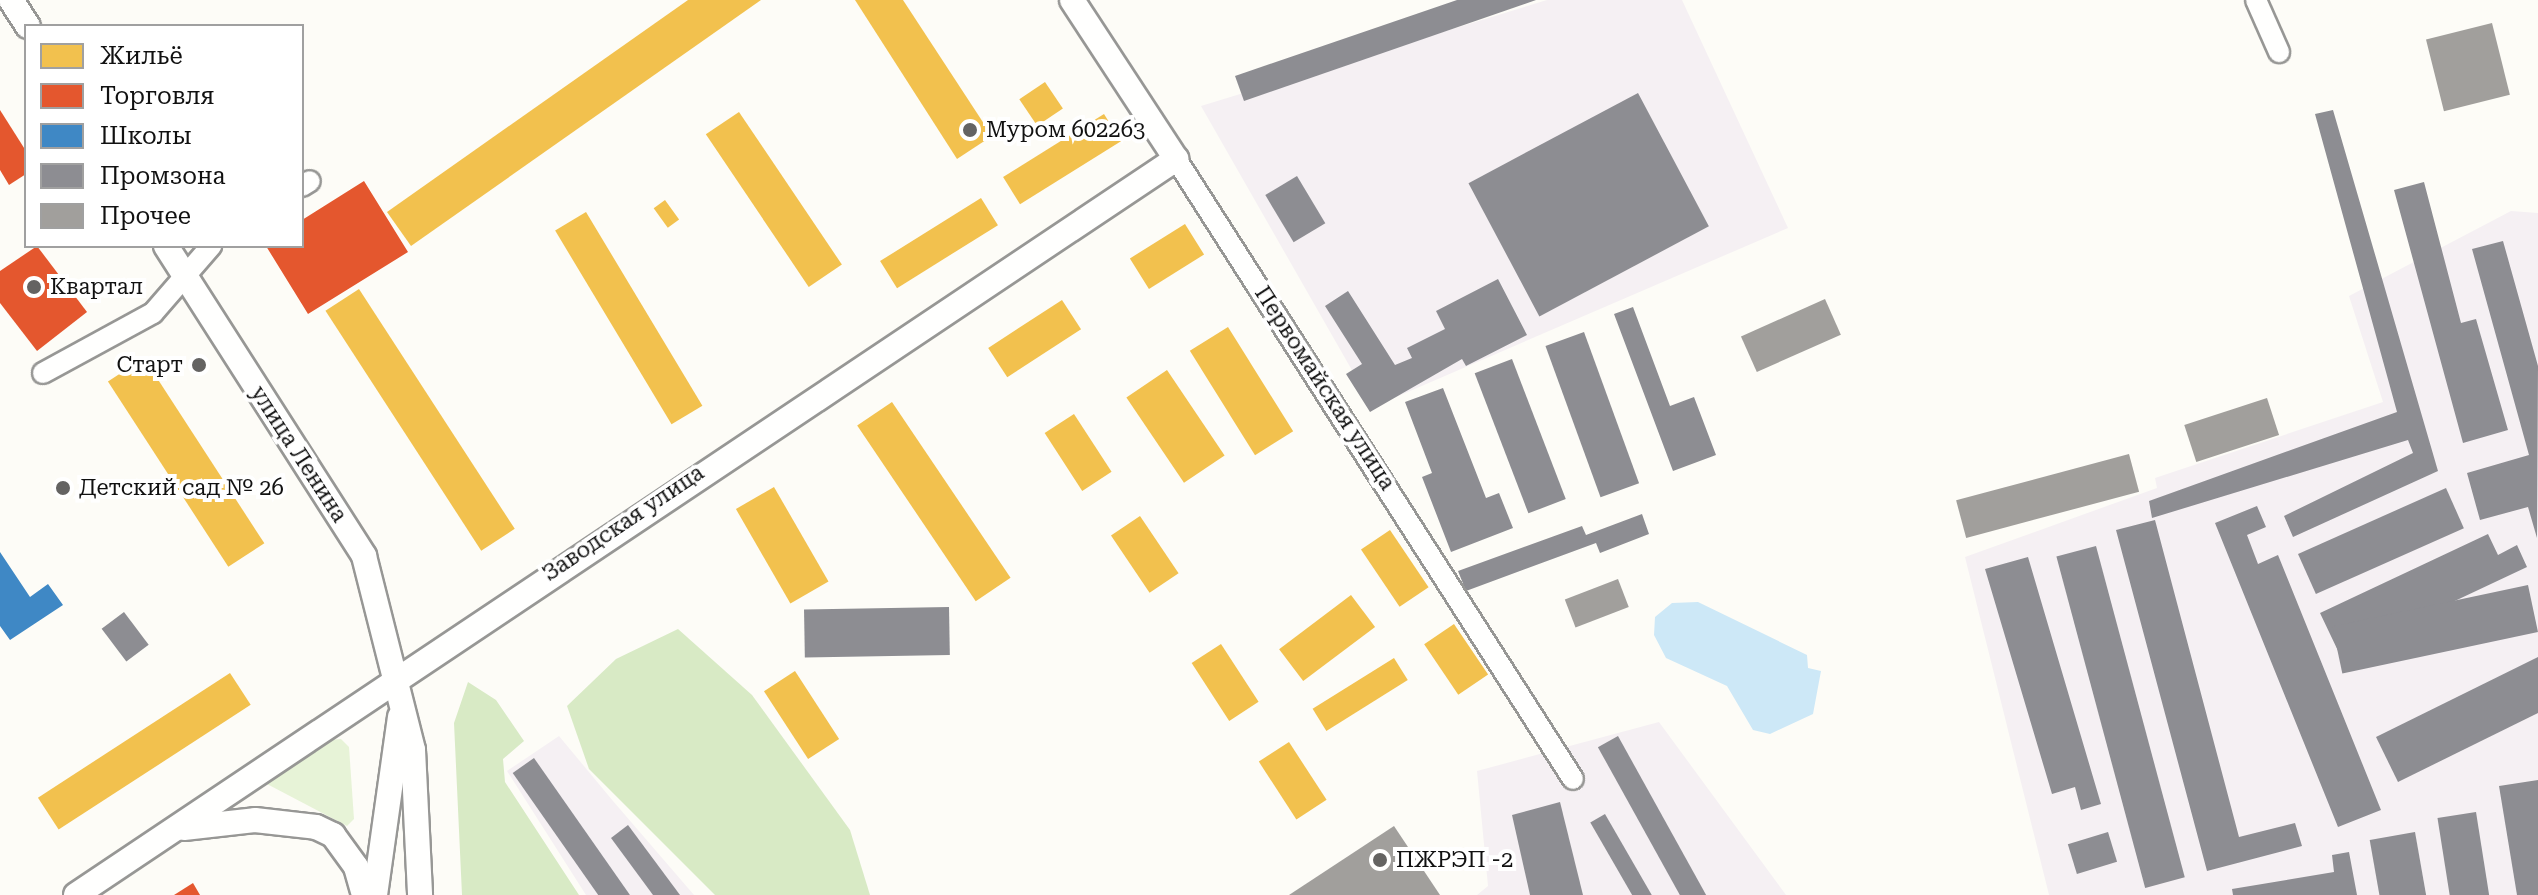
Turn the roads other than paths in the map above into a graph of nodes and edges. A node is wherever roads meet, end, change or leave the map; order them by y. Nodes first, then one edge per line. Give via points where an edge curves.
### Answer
1 (11, 0) edge
2 (1072, 0) edge
3 (2256, 0) edge
4 (27, 24) edge
5 (2279, 52) dead end
6 (1176, 159) junction
7 (167, 248) edge
8 (209, 248) edge
9 (185, 275) junction
10 (43, 373) dead end
11 (401, 688) junction
12 (1573, 779) dead end
13 (388, 797) junction
14 (419, 803) junction
15 (178, 829) junction
16 (76, 895) edge
17 (364, 895) edge
18 (375, 895) edge
19 (420, 895) edge

1 - 4 street
2 - 6 street, Первомайская улица
3 - 5 street
6 - 11 street, Заводская улица
6 - 12 street, Первомайская улица
7 - 9 street, улица Ленина
8 - 9 street
9 - 10 street via 153,313
9 - 11 street, улица Ленина via 364,556
11 - 13 street
11 - 14 street, улица Ленина
11 - 15 street, Заводская улица
13 - 14 street via 405,788
13 - 18 street
14 - 19 street, улица Ленина
15 - 16 street, Заводская улица
15 - 17 street via 255,820 316,827 333,835 356,867

